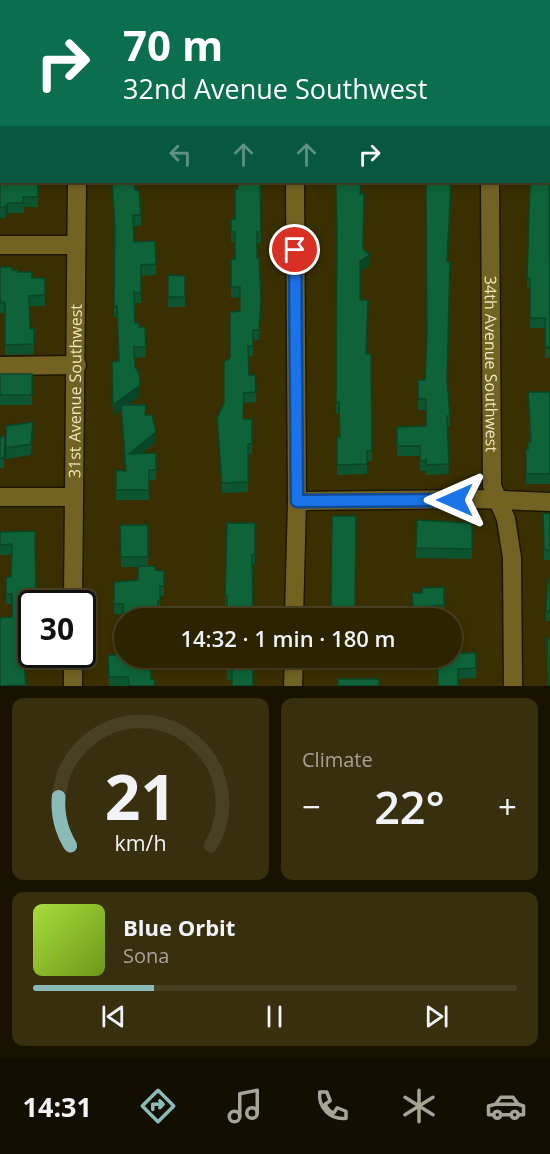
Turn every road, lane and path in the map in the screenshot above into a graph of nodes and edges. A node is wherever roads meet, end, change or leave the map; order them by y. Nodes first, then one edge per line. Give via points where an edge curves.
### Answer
1 (77, 183) edge
2 (295, 183) edge
3 (490, 183) edge
4 (0, 245) edge
5 (76, 245) junction
6 (77, 365) junction
7 (0, 366) edge
8 (0, 497) edge
9 (74, 497) junction
10 (297, 501) junction
11 (498, 501) junction
12 (550, 502) edge
13 (74, 590) edge
14 (294, 608) edge
15 (73, 668) edge
16 (294, 668) edge
17 (73, 686) edge
18 (293, 686) edge
19 (513, 686) edge

1 - 5 street, 31st Avenue Southwest
2 - 10 street
3 - 11 street, 34th Avenue Southwest via 492,486
4 - 5 street
5 - 6 street, 31st Avenue Southwest
6 - 7 street
6 - 9 street, 31st Avenue Southwest
8 - 9 street
9 - 13 street, 31st Avenue Southwest
10 - 11 street
10 - 14 street
11 - 12 street
11 - 19 street, 34th Avenue Southwest via 506,519 512,558
15 - 17 street
16 - 18 street

